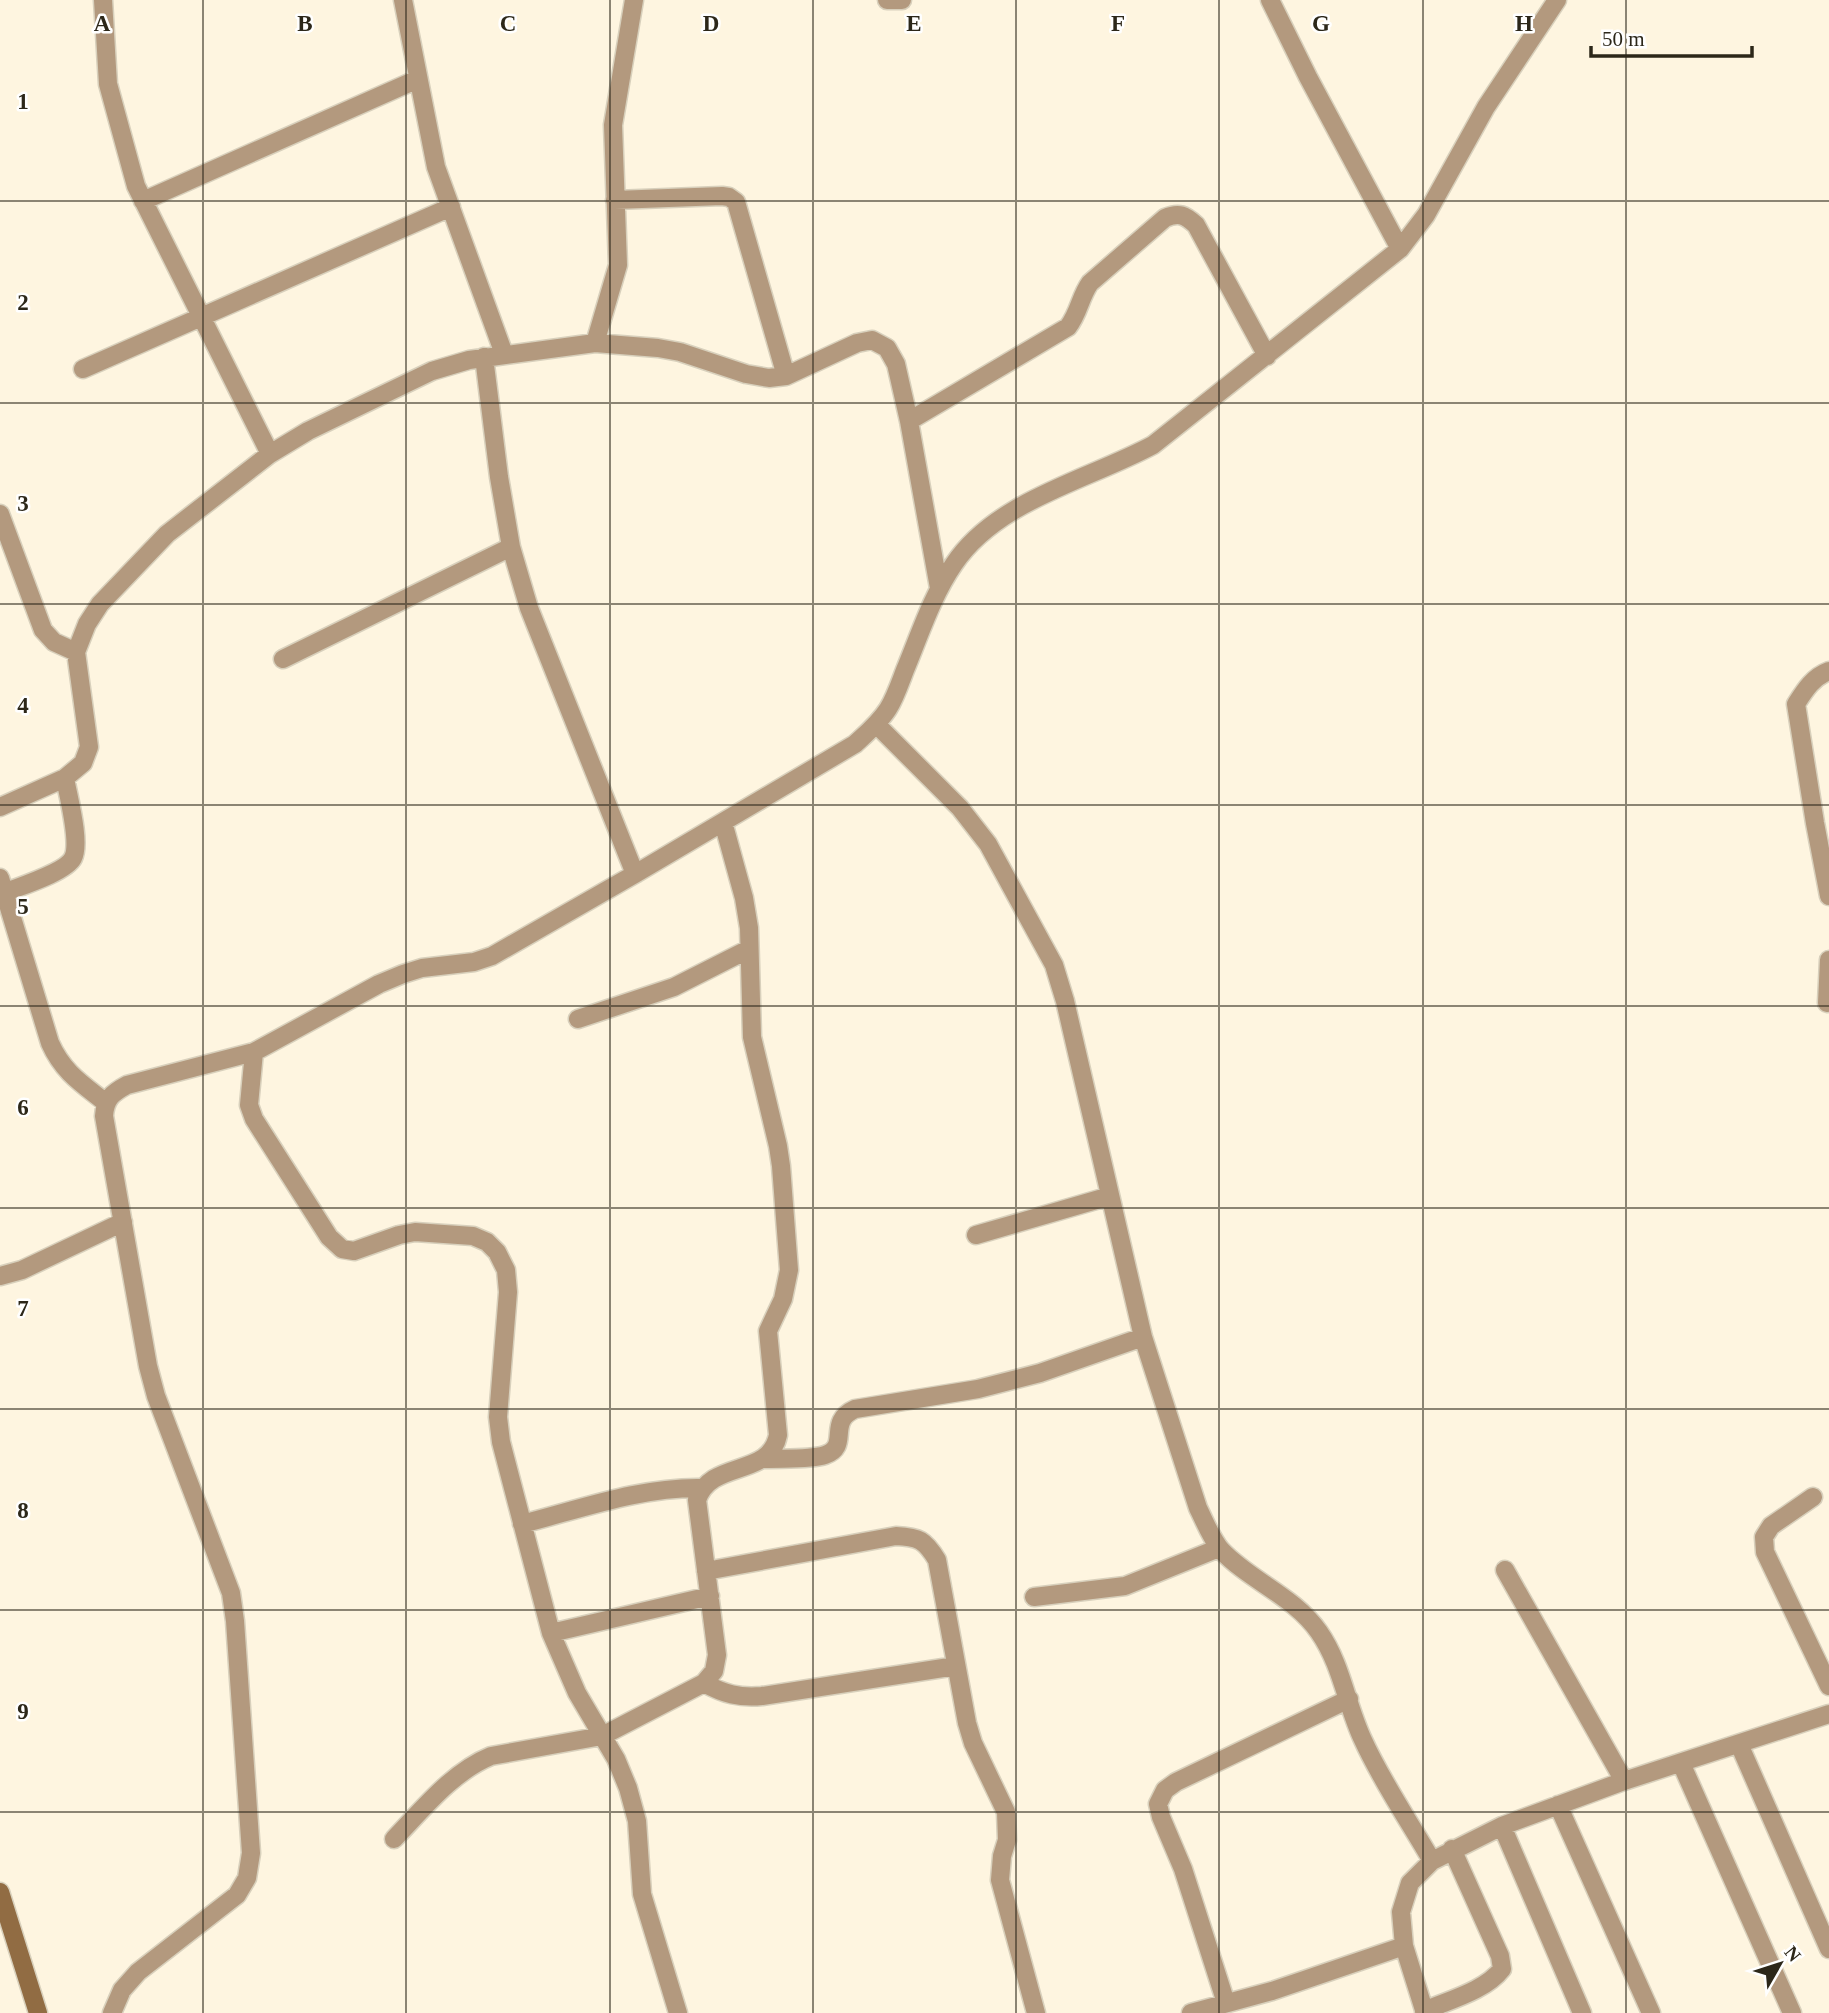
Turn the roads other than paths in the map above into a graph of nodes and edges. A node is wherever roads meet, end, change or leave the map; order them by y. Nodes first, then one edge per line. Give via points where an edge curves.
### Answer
1 (103, 0) edge
2 (403, 0) edge
3 (634, 0) edge
4 (887, 0) edge
5 (902, 0) edge
6 (1270, 0) edge
7 (1558, 0) edge
8 (418, 79) junction
9 (615, 200) junction
10 (142, 201) junction
11 (451, 207) junction
12 (1400, 249) junction
13 (201, 317) junction
14 (595, 343) junction
15 (504, 354) junction
16 (1267, 356) junction
17 (484, 357) junction
18 (83, 369) dead end
19 (786, 376) junction
20 (909, 421) junction
21 (270, 454) junction
22 (0, 514) edge
23 (511, 547) junction
24 (939, 588) junction
25 (76, 652) junction
26 (283, 659) dead end
27 (1829, 671) edge
28 (877, 725) junction
29 (65, 778) junction
30 (2, 801) edge
31 (723, 822) junction
32 (635, 874) junction
33 (3, 885) edge
34 (1829, 896) edge
35 (749, 949) junction
36 (1829, 960) edge
37 (1827, 1003) dead end
38 (578, 1019) dead end
39 (254, 1052) junction
40 (105, 1102) junction
41 (1110, 1196) junction
42 (123, 1222) junction
43 (976, 1235) dead end
44 (0, 1276) edge
45 (1143, 1337) junction
46 (765, 1459) junction
47 (701, 1488) junction
48 (1813, 1497) dead end
49 (522, 1524) junction
50 (1219, 1548) junction
51 (1505, 1570) dead end
52 (706, 1571) junction
53 (709, 1596) junction
54 (1034, 1597) dead end
55 (551, 1633) junction
56 (957, 1666) junction
57 (704, 1683) junction
58 (1829, 1686) edge
59 (1349, 1699) junction
60 (1829, 1714) edge
61 (602, 1736) junction
62 (1739, 1744) junction
63 (1681, 1763) junction
64 (1624, 1781) junction
65 (1558, 1805) junction
66 (1502, 1826) junction
67 (394, 1839) dead end
68 (1452, 1849) junction
69 (1432, 1861) junction
70 (0, 1892) edge
71 (1404, 1946) junction
72 (1829, 1949) edge
73 (1226, 2003) junction
74 (1425, 2012) edge
75 (38, 2013) edge
76 (113, 2013) edge
77 (678, 2013) edge
78 (1036, 2013) edge
79 (1191, 2013) edge
80 (1582, 2013) edge
81 (1651, 2013) edge
82 (1792, 2013) edge

1 - 10 street via 108,84
2 - 8 street
3 - 9 street via 613,125
4 - 5 street
6 - 12 street
7 - 12 street via 1486,107 1426,215
8 - 10 street
8 - 11 street via 436,167
9 - 14 street via 618,265
9 - 19 street via 722,196 736,202
10 - 13 street
11 - 13 street
11 - 15 street
12 - 16 street
13 - 18 street
13 - 21 street
14 - 15 street
14 - 19 street via 658,348 746,374
15 - 17 street
16 - 20 street via 1196,225 1175,214 1090,283 1068,327
16 - 24 street via 1153,445 996,521 955,562
17 - 21 street via 432,372 307,431
17 - 23 street
19 - 20 street via 872,340 887,348 897,364
20 - 24 street
21 - 25 street via 167,534 100,604
22 - 25 street via 43,630 54,642
23 - 26 street
23 - 32 street via 529,608
24 - 28 street via 890,707
25 - 29 street via 89,747 83,763
27 - 34 street via 1819,675 1796,704
28 - 31 street via 855,744
28 - 41 street via 960,808 988,844 1054,965
29 - 30 street
29 - 33 street via 76,846 73,859 64,867
31 - 32 street
31 - 35 street via 744,898
32 - 39 street via 492,956 403,974
33 - 40 street via 59,1063
35 - 38 street via 674,987
35 - 46 street via 752,1037 778,1146 789,1270 783,1299 768,1331 778,1435 775,1448
36 - 37 street
39 - 40 street via 127,1085
39 - 49 street via 249,1105 254,1119 329,1237 342,1249 354,1251 415,1232 474,1236 498,1252 508,1292 498,1417
40 - 42 street
41 - 43 street
41 - 45 street
42 - 44 street
42 - 76 street via 156,1396 231,1593 251,1853 247,1878 237,1895 138,1972 122,1990
45 - 46 street via 1040,1373 855,1409 839,1422 839,1440 824,1456
45 - 50 street via 1198,1507
46 - 47 street via 710,1479
47 - 49 street via 641,1493
47 - 52 street via 697,1500
48 - 58 street via 1771,1526 1764,1537 1765,1552
49 - 55 street
50 - 54 street via 1125,1586
50 - 59 street via 1308,1617 1321,1634
51 - 64 street
52 - 53 street
52 - 56 street via 896,1536 915,1537 928,1545 937,1560
53 - 55 street
53 - 57 street via 717,1655 714,1671
55 - 61 street
56 - 57 street via 762,1696 733,1696
56 - 78 street via 973,1742 1006,1812 1000,1880
57 - 61 street
59 - 69 street via 1364,1742
59 - 73 street via 1176,1782 1158,1804
60 - 62 street
61 - 67 street via 476,1762
61 - 77 street via 628,1788 637,1821 642,1894
62 - 63 street
62 - 72 street
63 - 64 street
63 - 82 street
64 - 65 street
65 - 66 street
65 - 81 street
66 - 68 street
66 - 80 street
68 - 69 street
68 - 74 street via 1502,1969 1485,1984
69 - 71 street via 1410,1883 1401,1912
70 - 75 main road
71 - 73 street
71 - 74 street
73 - 79 street

